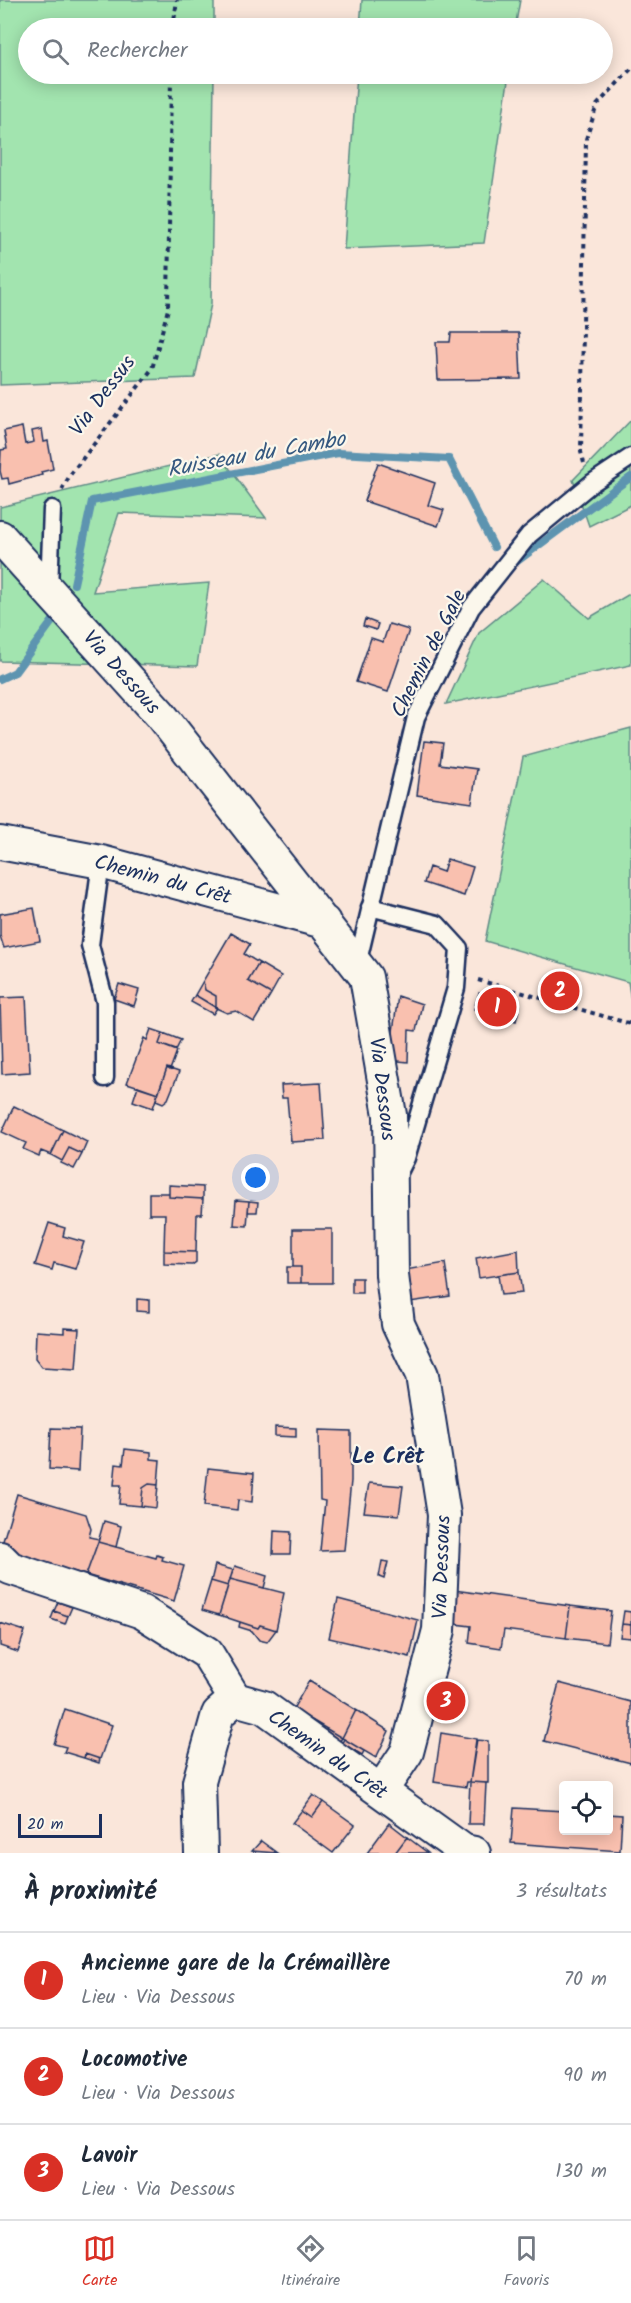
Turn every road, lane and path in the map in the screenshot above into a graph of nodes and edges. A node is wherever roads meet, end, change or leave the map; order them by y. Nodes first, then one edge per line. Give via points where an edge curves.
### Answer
1 (177, 0) edge
2 (174, 18) edge
3 (631, 69) edge
4 (171, 84) edge
5 (631, 457) edge
6 (592, 483) junction
7 (52, 509) joint
8 (0, 537) edge
9 (48, 591) junction
10 (0, 843) edge
11 (101, 862) junction
12 (370, 907) junction
13 (324, 922) junction
14 (357, 965) junction
15 (457, 973) junction
16 (631, 1024) edge
17 (105, 1078) dead end
18 (391, 1186) junction
19 (0, 1558) edge
20 (235, 1699) junction
21 (381, 1791) junction
22 (201, 1853) edge
23 (474, 1853) edge

1 - 2 path
3 - 6 path via 597,105 586,140 581,452
4 - 7 path, Via Dessus via 168,309 152,369 70,475
5 - 6 lane, Chemin de Gale
6 - 12 lane, Chemin de Gale via 529,535 471,608 416,717
7 - 9 lane
8 - 9 street, Via Dessous
9 - 13 street, Via Dessous via 160,714
10 - 11 street, Chemin du Crêt
11 - 13 street, Chemin du Crêt
11 - 17 lane via 90,945 105,1002
12 - 14 lane, Chemin de Gale
12 - 15 lane via 437,924 459,948
13 - 14 street, Via Dessous
14 - 18 street, Via Dessous via 366,977 390,1115
15 - 16 path
15 - 18 lane via 456,988 406,1158
18 - 21 street, Via Dessous via 392,1275 398,1324 422,1375 444,1515 439,1630 407,1752
19 - 20 street via 10,1568 142,1612 207,1653
20 - 21 street, Chemin du Crêt via 264,1707
20 - 22 street via 218,1714 199,1782
21 - 23 street, Chemin du Crêt via 464,1851

